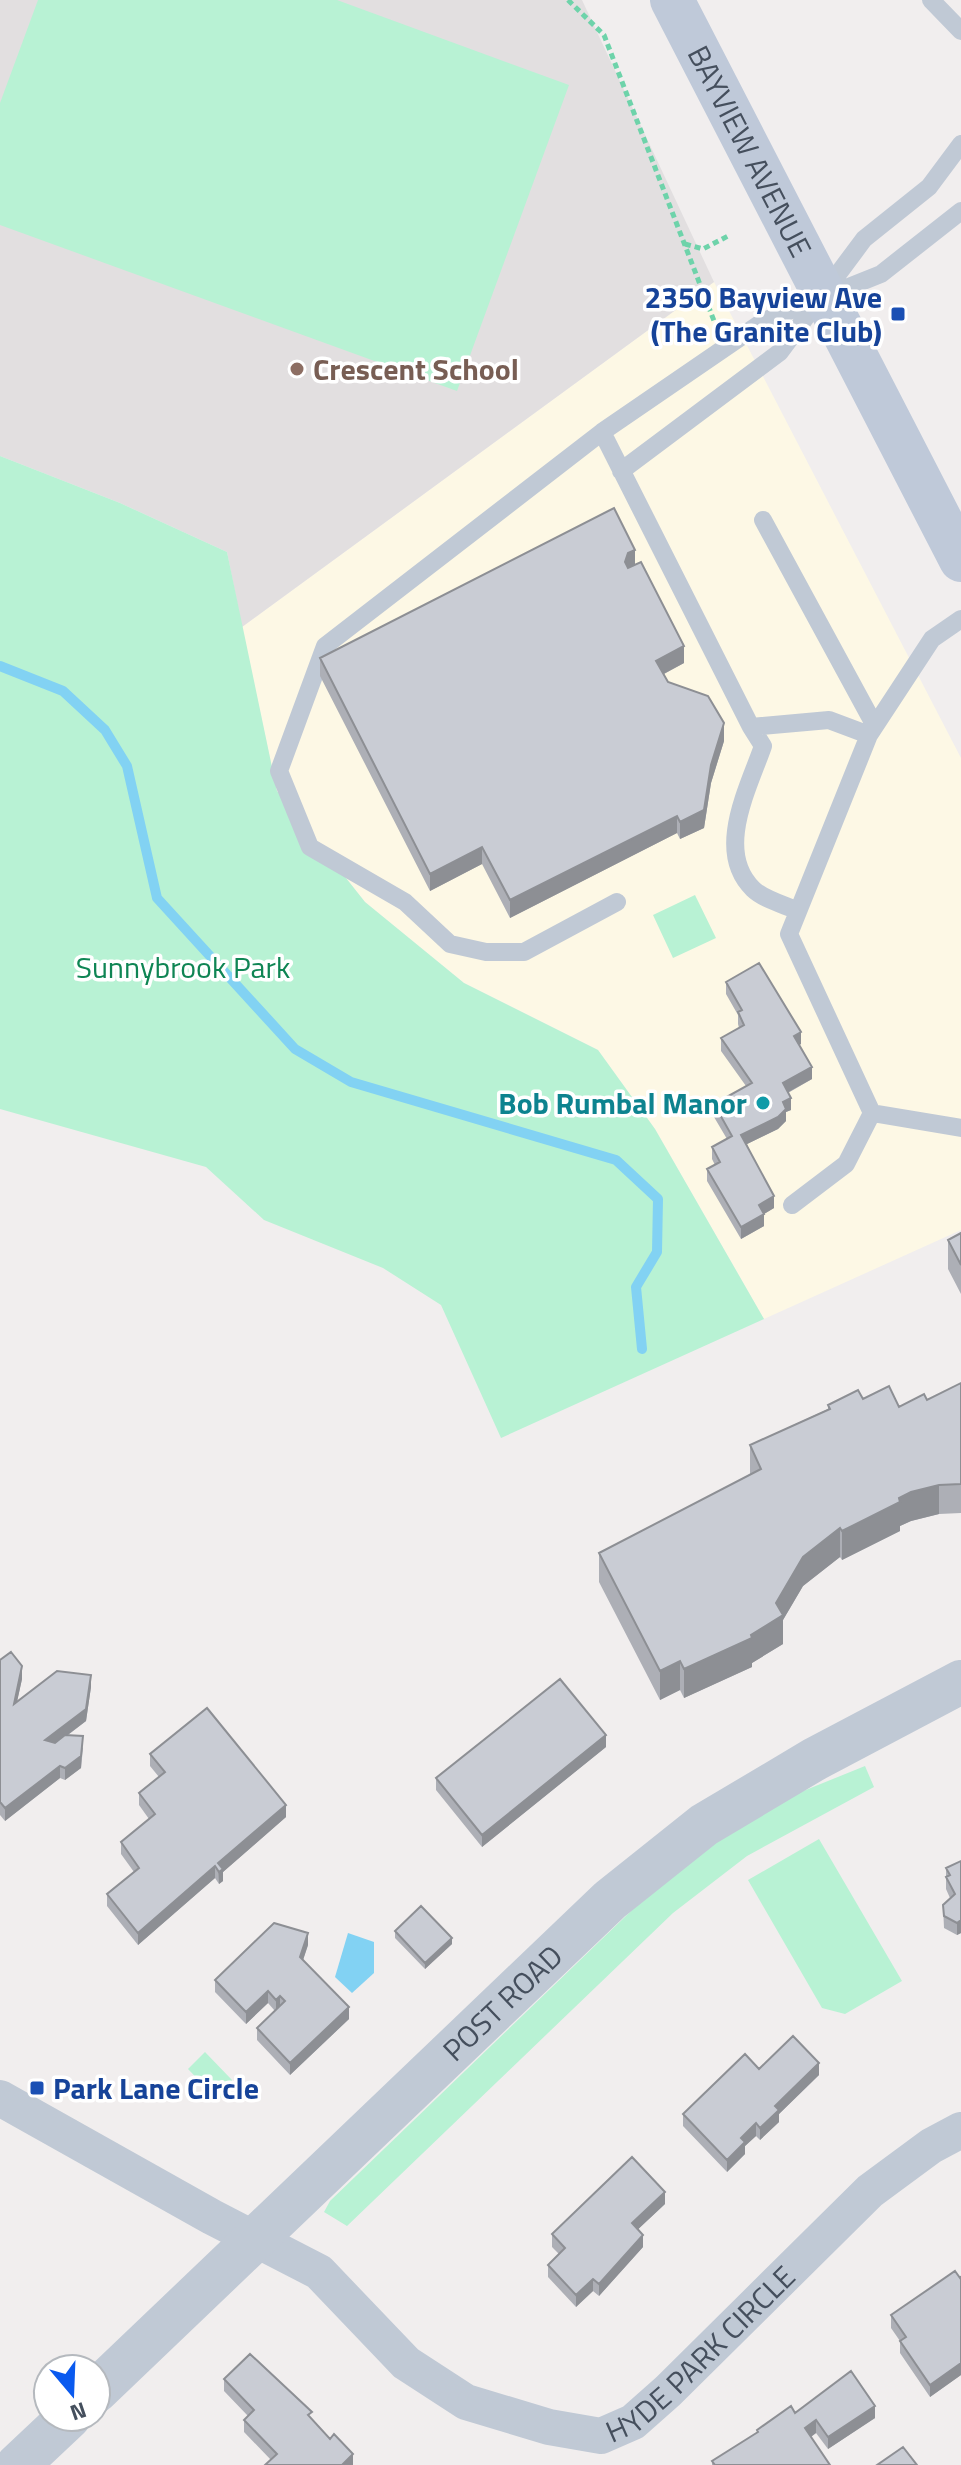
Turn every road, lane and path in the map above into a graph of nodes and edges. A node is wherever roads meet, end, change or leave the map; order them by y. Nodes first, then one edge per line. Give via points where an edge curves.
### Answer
1 (568, 0) edge
2 (672, 0) edge
3 (931, 0) edge
4 (961, 31) edge
5 (961, 144) edge
6 (961, 211) edge
7 (728, 236) dead end
8 (684, 244) junction
9 (823, 296) junction
10 (725, 349) junction
11 (602, 432) junction
12 (621, 471) junction
13 (763, 520) dead end
14 (961, 560) edge
15 (961, 619) edge
16 (751, 727) junction
17 (872, 730) junction
18 (617, 902) dead end
19 (798, 911) junction
20 (872, 1113) junction
21 (961, 1128) edge
22 (792, 1205) dead end
23 (961, 1682) edge
24 (0, 2098) edge
25 (961, 2130) edge
26 (254, 2238) junction
27 (112, 2376) edge
28 (52, 2433) edge
29 (18, 2465) edge

1 - 8 path via 604,35
2 - 9 main road, BAYVIEW AVENUE
3 - 4 lane
5 - 9 lane via 929,187 864,239
6 - 9 lane via 881,274
7 - 8 path via 703,249
8 - 10 path
9 - 10 lane via 764,321
9 - 12 lane via 780,352
9 - 14 main road, BAYVIEW AVENUE
10 - 11 lane
11 - 12 lane
11 - 18 lane via 325,646 279,771 310,847 405,902 450,944 486,952 524,952
12 - 16 lane
13 - 17 lane
15 - 17 lane via 932,639
16 - 17 lane via 829,720
16 - 19 lane via 763,746 733,834 737,854 754,890
17 - 19 lane
19 - 20 lane via 789,934
20 - 21 lane
20 - 22 lane via 846,1164
23 - 26 street, POST ROAD via 704,1825 610,1900
24 - 26 street
25 - 26 street, HYDE PARK CIRCLE via 870,2191 668,2391 633,2422 601,2436 466,2402 406,2363 319,2272
26 - 27 street, POST ROAD
28 - 29 street

